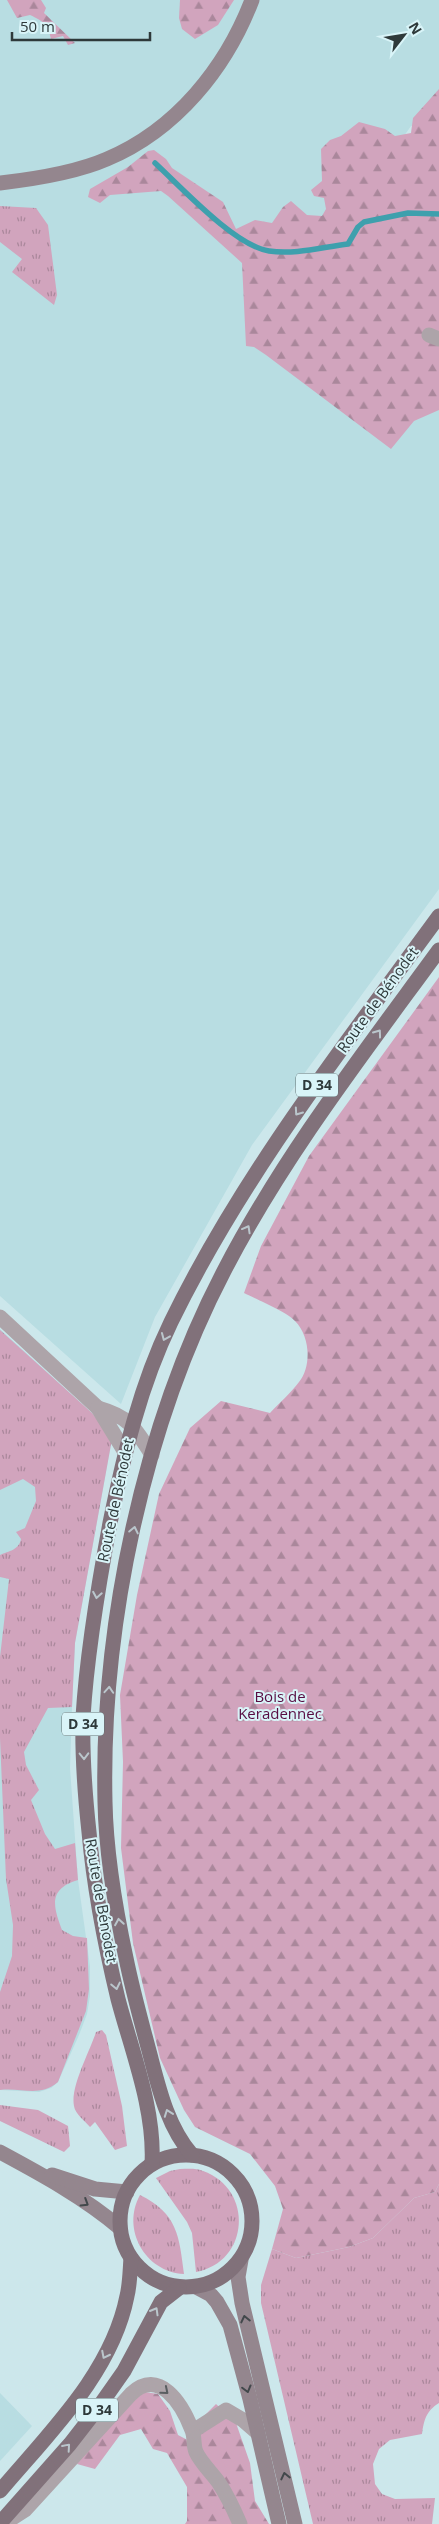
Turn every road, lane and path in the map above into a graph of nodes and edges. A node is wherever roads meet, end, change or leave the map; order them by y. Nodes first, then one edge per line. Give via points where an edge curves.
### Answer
1 (252, 0) edge
2 (0, 173) edge
3 (37, 177) junction
4 (0, 184) edge
5 (439, 916) edge
6 (439, 950) edge
7 (0, 1317) edge
8 (98, 1408) junction
9 (133, 1424) junction
10 (125, 1452) junction
11 (152, 1455) junction
12 (0, 2152) edge
13 (192, 2155) junction
14 (152, 2164) junction
15 (29, 2167) junction
16 (127, 2192) junction
17 (120, 2228) junction
18 (131, 2258) junction
19 (241, 2260) junction
20 (196, 2287) junction
21 (179, 2288) junction
22 (193, 2431) junction
23 (258, 2433) junction
24 (0, 2491) edge
25 (1, 2523) edge
26 (240, 2524) edge
27 (279, 2524) edge
28 (296, 2524) edge

1 - 3 street via 233,42 216,69 168,122 131,148 108,159
2 - 3 street
3 - 4 street
5 -> 9 main road, Route de Bénodet / D 34 via 260,1166 226,1219 171,1323
11 -> 6 main road, Route de Bénodet / D 34 via 187,1347 264,1198 349,1073
7 - 8 street
8 - 9 street via 118,1414
8 - 10 street
9 - 10 main road, Route de Bénodet / D 34
9 - 11 street
10 -> 14 main road, Route de Bénodet / D 34 via 93,1618 83,1718 84,1762 95,1878 117,1995 149,2122
13 -> 11 main road, Route de Bénodet / D 34 via 176,2133 165,2106 130,1980 115,1900 105,1804 112,1657 125,1568
12 - 15 street
13 - 14 main road via 171,2156
13 - 19 main road via 226,2167 250,2200 253,2221 250,2242
14 - 16 main road via 133,2181
15 - 16 street via 95,2188
15 -> 17 street
16 - 17 main road via 121,2209
17 - 18 main road
18 - 21 main road via 145,2273
18 -> 24 main road, D 34 via 127,2298 101,2363 57,2423
19 - 20 main road via 213,2282
28 -> 19 street via 242,2303 238,2277
20 - 21 main road
20 -> 23 street via 211,2295 230,2325
25 -> 21 main road, D 34 via 98,2408 124,2371 161,2302
22 - 23 street via 226,2410 239,2416
25 -> 22 street via 16,2517 29,2506 137,2387 154,2383 163,2387
22 - 26 street via 197,2453 220,2485
23 - 27 street

